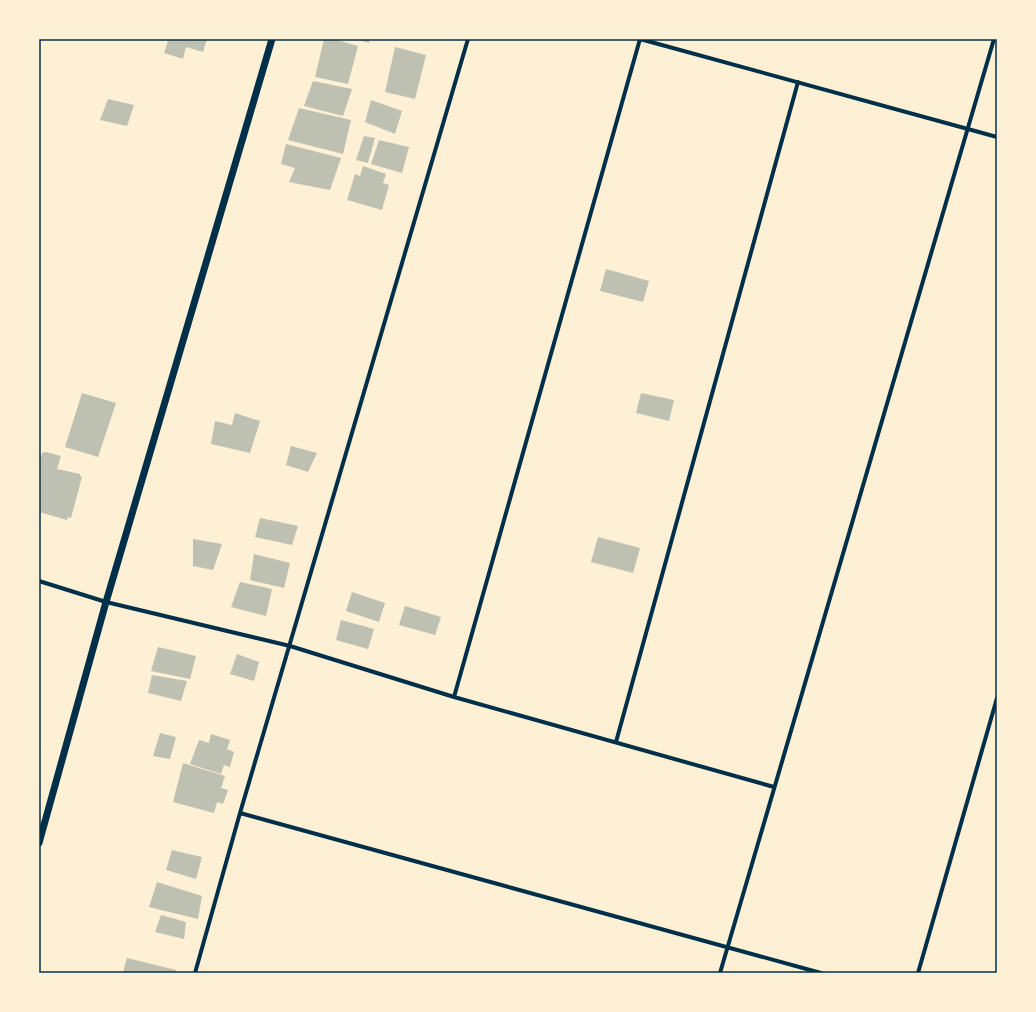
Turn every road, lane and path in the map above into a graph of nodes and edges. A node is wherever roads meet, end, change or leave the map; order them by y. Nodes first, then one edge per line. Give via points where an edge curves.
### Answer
1 (272, 39) edge
2 (468, 39) edge
3 (640, 39) edge
4 (994, 39) edge
5 (798, 82) junction
6 (968, 129) junction
7 (997, 137) edge
8 (39, 581) edge
9 (106, 602) junction
10 (290, 646) junction
11 (454, 697) junction
12 (997, 698) edge
13 (616, 742) junction
14 (774, 787) junction
15 (240, 813) junction
16 (39, 843) edge
17 (727, 947) junction
18 (195, 973) edge
19 (720, 973) edge
20 (821, 973) edge
21 (918, 973) edge

1 - 9 street
2 - 10 street
3 - 5 street
3 - 11 street
4 - 6 street
5 - 6 street
5 - 13 street
6 - 7 street
6 - 14 street
8 - 9 street
9 - 10 street
9 - 16 street
10 - 11 street
10 - 15 street
11 - 13 street
12 - 21 street
13 - 14 street
14 - 17 street
15 - 17 street
15 - 18 street
17 - 19 street
17 - 20 street

